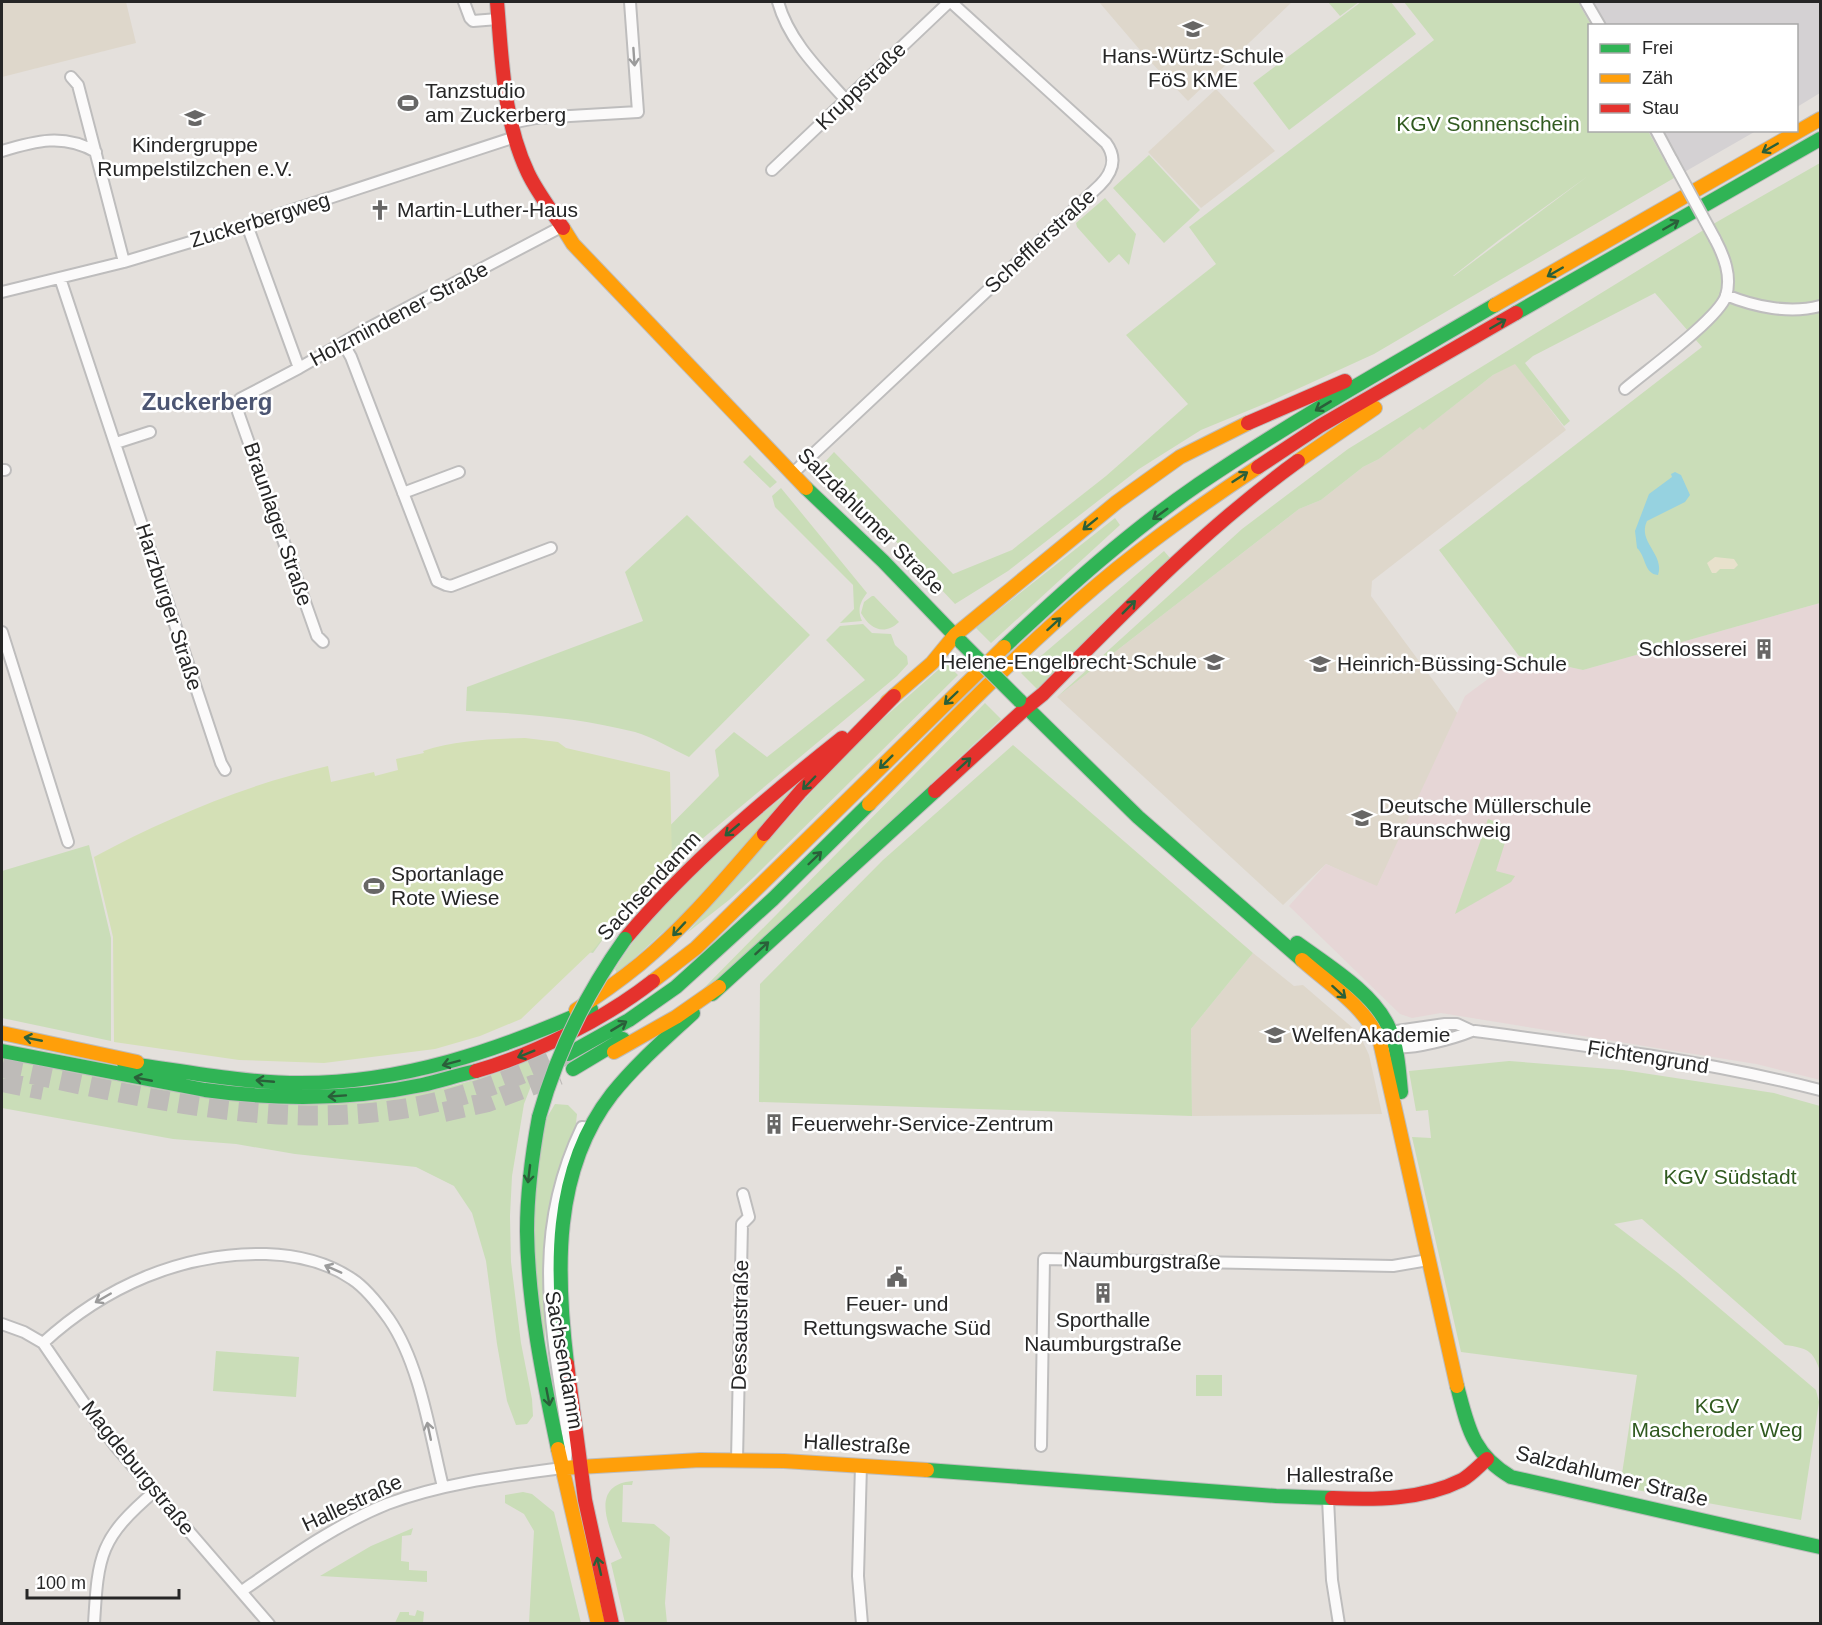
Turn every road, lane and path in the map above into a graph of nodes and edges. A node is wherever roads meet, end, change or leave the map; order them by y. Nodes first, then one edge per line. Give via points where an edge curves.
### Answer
1 (464, 2) edge
2 (497, 2) edge
3 (630, 2) edge
4 (778, 2) edge
5 (950, 2) edge
6 (1587, 2) edge
7 (498, 19) junction
8 (1599, 24) edge
9 (71, 77) dead end
10 (846, 100) junction
11 (1821, 119) edge
12 (511, 123) junction
13 (1657, 132) edge
14 (514, 137) junction
15 (1821, 139) edge
16 (2, 151) edge
17 (96, 152) junction
18 (772, 170) dead end
19 (247, 225) junction
20 (561, 227) junction
21 (124, 262) junction
22 (60, 278) junction
23 (2, 292) edge
24 (1726, 295) junction
25 (1821, 306) edge
26 (343, 343) junction
27 (1447, 353) junction
28 (1409, 355) junction
29 (299, 368) junction
30 (1625, 389) dead end
31 (238, 403) joint
32 (150, 432) dead end
33 (116, 443) junction
34 (459, 472) dead end
35 (792, 474) junction
36 (403, 494) junction
37 (551, 548) dead end
38 (2, 632) edge
39 (959, 639) junction
40 (323, 642) dead end
41 (894, 696) junction
42 (1023, 704) junction
43 (225, 770) dead end
44 (68, 842) dead end
45 (752, 895) junction
46 (773, 898) junction
47 (1247, 912) junction
48 (720, 987) junction
49 (545, 1029) junction
50 (1475, 1031) dead end
51 (1390, 1032) junction
52 (2, 1033) edge
53 (1380, 1042) junction
54 (1394, 1047) junction
55 (7, 1052) edge
56 (568, 1054) tunnel mouth
57 (573, 1069) junction
58 (175, 1070) junction
59 (559, 1076) tunnel mouth
60 (1821, 1090) edge
61 (591, 1128) junction
62 (1401, 1129) junction
63 (743, 1194) dead end
64 (1428, 1260) junction
65 (2, 1324) edge
66 (43, 1343) junction
67 (1041, 1446) dead end
68 (1487, 1459) junction
69 (737, 1460) junction
70 (861, 1465) junction
71 (579, 1467) junction
72 (562, 1468) junction
73 (442, 1487) junction
74 (155, 1491) junction
75 (1328, 1499) junction
76 (1821, 1547) edge
77 (242, 1591) junction
78 (94, 1623) edge
79 (269, 1623) edge
80 (598, 1623) edge
81 (612, 1623) edge
82 (862, 1623) edge
83 (1339, 1623) edge

1 - 7 street via 473,21
2 - 7 main road, Salzdahlumer Straße
3 -> 12 street via 638,112
4 - 10 street via 802,50
5 - 10 street, Kruppstraße
5 - 35 street, Schefflerstraße via 1106,143 1112,152 1112,167 1100,185
6 - 8 street
7 - 12 main road, Salzdahlumer Straße
9 - 17 street via 78,85
10 - 18 street, Kruppstraße
11 -> 28 main road
12 - 14 main road, Salzdahlumer Straße
13 - 24 street, bridge via 1715,239 1728,278
14 - 19 street, Zuckerbergweg
14 - 20 main road, Salzdahlumer Straße via 528,174
27 -> 15 main road
16 - 17 street via 51,140 82,143
17 - 21 street
19 - 21 street, Zuckerbergweg
19 - 29 street
20 - 26 street, Holzmindener Straße
20 - 35 main road, Salzdahlumer Straße
21 - 22 street, Zuckerbergweg
22 - 23 street, Zuckerbergweg
22 - 33 street, Harzburger Straße
24 - 25 street via 1781,309
24 - 30 street via 1717,311
26 - 29 street, Holzmindener Straße
26 - 36 street
42 -> 27 main road, Sachsendamm via 1248,499 1321,444 1412,384
46 -> 27 main road via 1022,653 1141,549 1292,444
28 -> 39 main road, Sachsendamm via 1253,421 1180,457 968,623
28 -> 45 main road via 1277,433 1104,557 1003,648
29 - 31 street, Holzmindener Straße via 243,396
31 - 40 street, Braunlager Straße via 317,636
32 - 33 street
33 - 43 street, Harzburger Straße
34 - 36 street
35 - 39 main road, Salzdahlumer Straße
36 - 37 street via 440,584 452,586
38 - 44 street
39 - 41 main road, Sachsendamm
39 - 42 main road, Salzdahlumer Straße, bridge
41 -> 49 main road via 802,790 671,938 603,994
41 -> 72 main road, Sachsendamm, bridge via 786,782 674,884 625,939 571,1026 539,1117 528,1182 527,1263 536,1339
42 - 47 main road, Salzdahlumer Straße via 1138,817
48 -> 42 main road, Sachsendamm
45 - 49 main road via 621,991
45 -> 55 main road via 684,958 616,1008 526,1054 435,1083 360,1095 255,1096 201,1090
56 -> 46 main road via 629,1020 676,987
46 - 57 main road via 753,931 691,991
47 - 51 main road, Salzdahlumer Straße via 1267,918 1366,998 1380,1011
47 -> 53 main road, Salzdahlumer Straße via 1362,1013
48 - 57 main road via 643,1037
48 - 61 main road, Sachsendamm via 630,1074
49 -> 58 main road via 434,1068 357,1080 276,1082
50 - 60 street, Fichtengrund via 1765,1076
51 - 53 street
51 - 54 main road, Salzdahlumer Straße
51 - 54 street via 1445,1024 1457,1024 1472,1031 1447,1040
58 -> 52 main road
53 - 54 street
53 - 62 main road, Salzdahlumer Straße
54 - 62 main road, Salzdahlumer Straße
55 - 58 main road via 62,1054
57 - 59 main road
61 - 71 main road, Sachsendamm via 566,1195 558,1253 559,1301
61 - 72 street, Sachsendamm via 582,1127 574,1144 557,1191 550,1231 549,1302 568,1439
62 - 64 main road, Salzdahlumer Straße
63 - 69 street, Dessaustraße via 749,1217 742,1224
64 - 67 street, Naumburgstraße via 1393,1266 1044,1259
64 - 68 main road, Salzdahlumer Straße via 1468,1425 1475,1444
65 - 66 street, Magdeburgstraße
73 -> 66 street via 418,1385 406,1350 389,1319 353,1279 300,1257 226,1255 147,1276 84,1309
66 - 74 street, Magdeburgstraße via 97,1422
68 - 75 main road, Hallestraße via 1464,1479 1435,1491 1406,1497
68 - 76 main road, Salzdahlumer Straße via 1511,1477
69 - 70 main road, Hallestraße
69 - 71 main road, Hallestraße
70 - 75 main road, Hallestraße
70 - 82 street via 858,1576
71 - 72 main road, Hallestraße
81 -> 71 main road, Sachsendamm
72 - 73 street, Hallestraße
72 - 80 main road, Sachsendamm
73 - 77 street, Hallestraße via 388,1504 350,1522
74 - 77 street, Magdeburgstraße
74 - 78 street via 120,1524 105,1548 97,1578
75 - 83 street via 1332,1580
77 - 79 street, Magdeburgstraße

